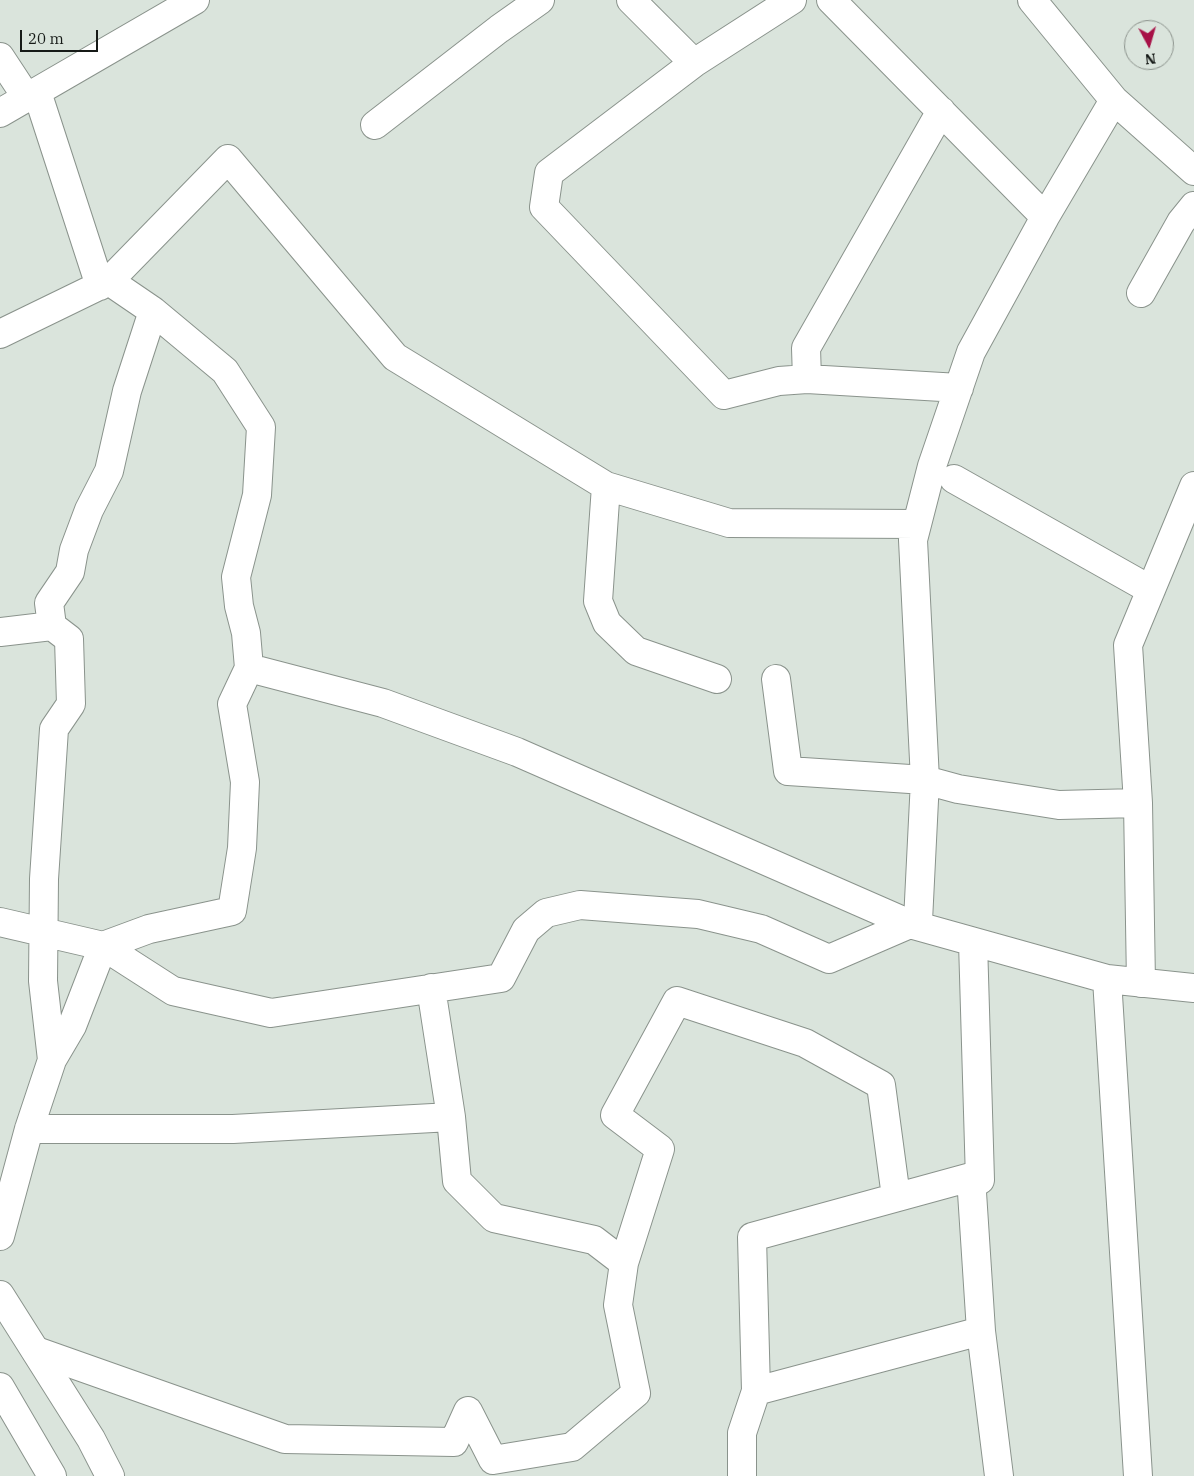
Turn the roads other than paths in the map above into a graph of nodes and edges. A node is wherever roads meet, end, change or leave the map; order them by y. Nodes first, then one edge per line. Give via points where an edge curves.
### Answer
1 (195, 0) edge
2 (540, 0) edge
3 (632, 0) edge
4 (792, 0) edge
5 (831, 0) edge
6 (1032, 0) edge
7 (0, 58) edge
8 (694, 63) junction
9 (32, 95) junction
10 (1114, 100) junction
11 (941, 111) junction
12 (0, 113) edge
13 (375, 126) dead end
14 (1194, 171) edge
15 (1194, 206) edge
16 (1045, 217) junction
17 (104, 283) junction
18 (1141, 293) dead end
19 (153, 311) junction
20 (0, 334) edge
21 (807, 379) junction
22 (959, 388) junction
23 (954, 479) dead end
24 (606, 486) junction
25 (1194, 486) edge
26 (917, 524) junction
27 (1151, 590) junction
28 (52, 626) junction
29 (0, 632) edge
30 (249, 668) junction
31 (717, 679) dead end
32 (776, 679) dead end
33 (925, 780) junction
34 (1138, 803) junction
35 (0, 922) edge
36 (910, 924) junction
37 (44, 933) junction
38 (973, 942) junction
39 (103, 946) junction
40 (1107, 979) junction
41 (1141, 983) junction
42 (430, 988) junction
43 (1194, 988) edge
44 (52, 1060) junction
45 (451, 1117) junction
46 (29, 1129) junction
47 (972, 1177) junction
48 (896, 1197) junction
49 (0, 1236) edge
50 (624, 1263) junction
51 (0, 1295) edge
52 (981, 1331) junction
53 (36, 1351) junction
54 (0, 1387) edge
55 (756, 1391) junction
56 (52, 1476) edge
57 (110, 1476) edge
58 (742, 1476) edge
59 (999, 1476) edge
60 (1138, 1476) edge

1 - 9 street
2 - 13 street
3 - 8 street
4 - 8 street
5 - 11 street
6 - 10 street
7 - 9 street
8 - 21 street via 549,173 544,207 724,396 779,381
9 - 12 street
9 - 17 street
10 - 14 street
10 - 16 street
11 - 16 street
11 - 21 street via 806,348
15 - 18 street
16 - 22 street via 971,352
17 - 19 street
17 - 20 street
17 - 24 street via 228,158 394,357
19 - 28 street via 127,391 109,471 89,510 74,550 70,572 49,603
19 - 30 street via 225,371 261,427 257,494 236,577
21 - 22 street
22 - 26 street via 932,466
23 - 27 street
24 - 26 street via 729,523
24 - 31 street via 598,601 607,623 636,650
25 - 27 street
26 - 33 street via 913,540
27 - 34 street via 1128,645
28 - 29 street
28 - 37 street via 69,640 71,704 54,730 44,879
30 - 36 street via 383,704 517,752
30 - 39 street via 232,704 245,782 242,848 232,911 149,929
32 - 33 street via 788,770
33 - 34 street via 958,789 1059,805
33 - 36 street via 918,921
34 - 41 street
35 - 37 street
36 - 38 street
36 - 42 street via 829,958 761,929 698,914 580,905 546,913 526,930 501,978
37 - 39 street
37 - 44 street via 43,981
38 - 40 street
38 - 47 street via 980,1180
39 - 42 street via 173,991 270,1013
39 - 44 street via 72,1026
40 - 41 street
40 - 60 street
41 - 43 street
42 - 45 street
44 - 46 street
45 - 46 street via 232,1129
45 - 50 street via 457,1181 494,1218 594,1240
46 - 49 street
47 - 48 street
47 - 52 street
48 - 50 street via 881,1085 805,1043 677,1001 615,1115 660,1149
48 - 55 street via 752,1237
50 - 53 street via 618,1305 636,1393 572,1448 493,1460 468,1410 454,1442 285,1439
51 - 53 street
52 - 55 street
52 - 59 street
53 - 57 street
54 - 56 street
55 - 58 street via 742,1433

